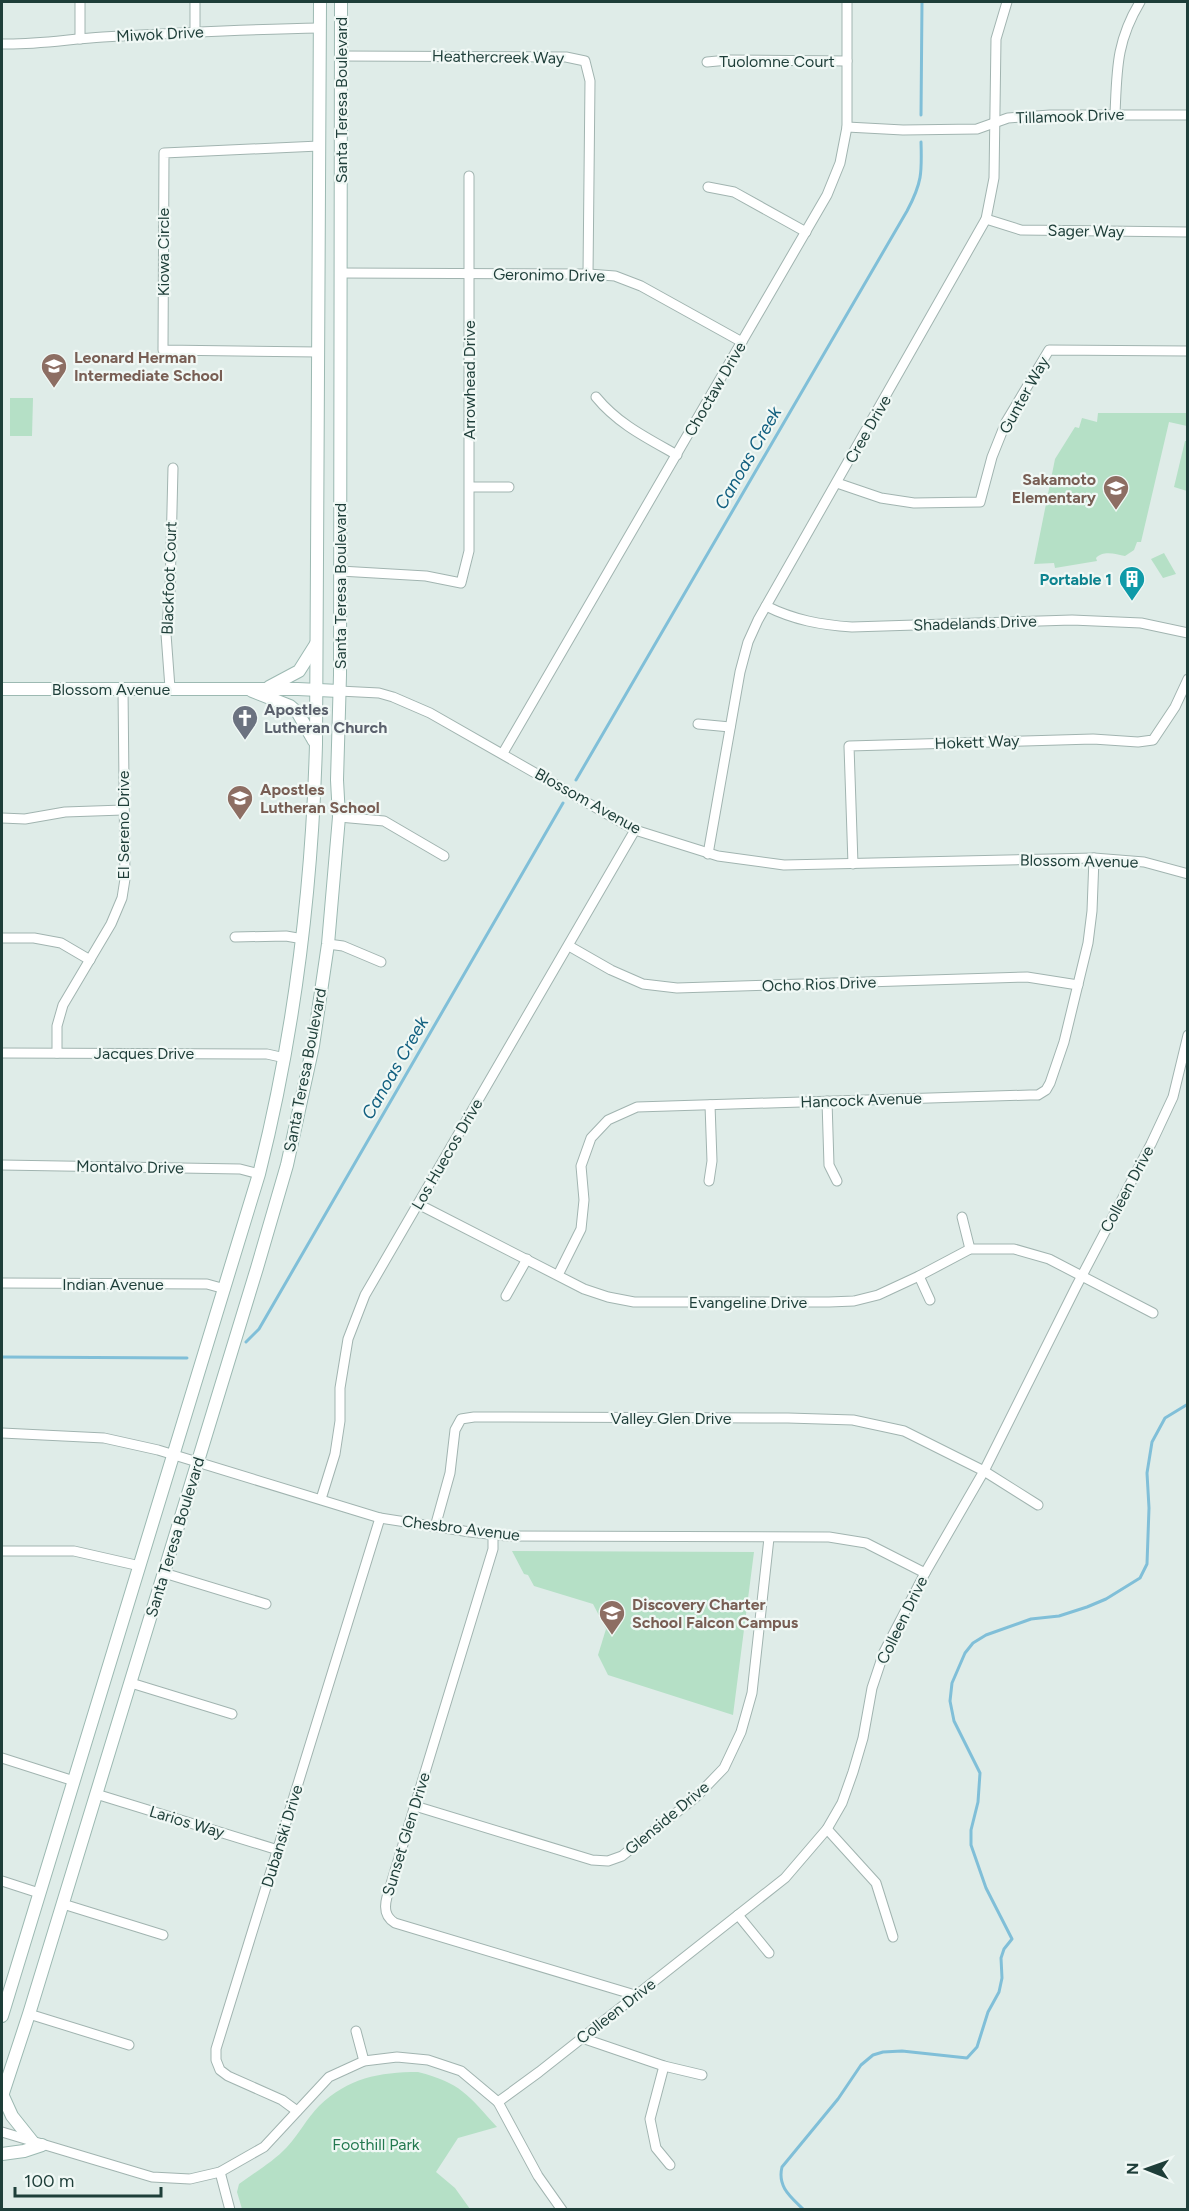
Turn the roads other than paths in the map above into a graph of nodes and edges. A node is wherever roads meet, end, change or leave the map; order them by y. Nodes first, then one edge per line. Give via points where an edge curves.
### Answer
1 (80, 2) edge
2 (195, 2) edge
3 (320, 2) edge
4 (341, 2) edge
5 (846, 2) edge
6 (1007, 2) edge
7 (1140, 2) edge
8 (320, 27) junction
9 (195, 32) junction
10 (80, 39) junction
11 (2, 44) edge
12 (341, 56) junction
13 (847, 61) junction
14 (707, 62) dead end
15 (1115, 114) junction
16 (1188, 115) edge
17 (995, 122) junction
18 (847, 127) junction
19 (319, 146) junction
20 (470, 176) dead end
21 (708, 187) dead end
22 (986, 219) junction
23 (806, 232) junction
24 (1188, 232) edge
25 (340, 273) junction
26 (469, 274) junction
27 (588, 274) junction
28 (742, 342) junction
29 (1188, 351) edge
30 (318, 352) junction
31 (596, 397) dead end
32 (677, 455) junction
33 (173, 468) dead end
34 (837, 483) junction
35 (470, 487) junction
36 (509, 487) dead end
37 (340, 571) junction
38 (766, 606) junction
39 (1188, 633) edge
40 (317, 643) junction
41 (1188, 679) edge
42 (2, 688) edge
43 (170, 688) junction
44 (123, 689) junction
45 (248, 689) junction
46 (265, 689) junction
47 (317, 690) junction
48 (339, 691) junction
49 (698, 724) dead end
50 (730, 727) junction
51 (316, 744) junction
52 (503, 753) junction
53 (123, 810) junction
54 (339, 817) junction
55 (2, 818) edge
56 (635, 830) junction
57 (708, 854) junction
58 (444, 856) dead end
59 (1094, 858) junction
60 (853, 864) junction
61 (1188, 874) edge
62 (236, 937) dead end
63 (2, 938) edge
64 (303, 939) junction
65 (328, 944) junction
66 (569, 946) junction
67 (90, 960) junction
68 (381, 962) dead end
69 (1078, 986) junction
70 (1188, 1035) edge
71 (2, 1053) edge
72 (57, 1053) junction
73 (285, 1058) junction
74 (827, 1101) junction
75 (710, 1105) junction
76 (2, 1165) edge
77 (259, 1174) junction
78 (709, 1181) dead end
79 (837, 1181) dead end
80 (418, 1204) junction
81 (962, 1217) dead end
82 (970, 1249) junction
83 (527, 1259) junction
84 (558, 1275) junction
85 (919, 1276) junction
86 (1082, 1276) junction
87 (2, 1284) edge
88 (225, 1289) junction
89 (506, 1296) dead end
90 (930, 1300) dead end
91 (1154, 1313) dead end
92 (2, 1432) edge
93 (174, 1454) junction
94 (198, 1461) junction
95 (984, 1471) junction
96 (321, 1500) junction
97 (1038, 1505) dead end
98 (380, 1518) junction
99 (435, 1527) junction
100 (493, 1535) junction
101 (769, 1538) junction
102 (2, 1551) edge
103 (140, 1566) junction
104 (164, 1573) junction
105 (925, 1573) junction
106 (266, 1604) dead end
107 (130, 1683) junction
108 (232, 1714) dead end
109 (2, 1758) edge
110 (74, 1781) junction
111 (96, 1794) junction
112 (415, 1806) junction
113 (827, 1829) junction
114 (278, 1850) junction
115 (2, 1881) edge
116 (39, 1893) junction
117 (63, 1904) junction
118 (738, 1915) junction
119 (164, 1935) dead end
120 (893, 1937) dead end
121 (768, 1953) dead end
122 (635, 1995) junction
123 (3, 2008) edge
124 (29, 2014) junction
125 (356, 2031) dead end
126 (582, 2038) junction
127 (129, 2045) dead end
128 (364, 2061) junction
129 (664, 2066) junction
130 (702, 2075) dead end
131 (2, 2095) edge
132 (498, 2102) junction
133 (297, 2111) junction
134 (2, 2132) edge
135 (37, 2143) junction
136 (2, 2154) edge
137 (670, 2165) dead end
138 (220, 2172) junction
139 (231, 2210) edge
140 (561, 2210) edge

1 - 10 street
2 - 9 street
3 - 8 main road, Santa Teresa Boulevard
4 - 12 main road, Santa Teresa Boulevard
5 - 13 street, Choctaw Drive
6 - 17 street, Cree Drive via 996,39
7 - 15 street via 1119,48
8 - 9 street, Miwok Drive
8 - 19 main road, Santa Teresa Boulevard
9 - 10 street, Miwok Drive
10 - 11 street, Miwok Drive
12 - 25 main road, Santa Teresa Boulevard
12 - 27 street, Heathercreek Way via 567,57 585,61 590,81
13 - 14 street, Tuolomne Court
13 - 18 street, Choctaw Drive
15 - 16 street, Tillamook Drive
15 - 17 street, Tillamook Drive via 1050,115
17 - 18 street, Tillamook Drive via 977,129
17 - 22 street, Cree Drive via 994,178
18 - 23 street, Choctaw Drive via 840,163
19 - 30 main road, Santa Teresa Boulevard
19 - 30 street, Kiowa Circle via 164,153 163,327 163,350
20 - 26 street, Arrowhead Drive
21 - 23 street via 734,192
22 - 24 street, Sager Way via 1021,230
22 - 34 street, Cree Drive
23 - 28 street, Choctaw Drive
25 - 26 street, Geronimo Drive
25 - 37 main road, Santa Teresa Boulevard
26 - 27 street, Geronimo Drive
26 - 35 street, Arrowhead Drive
27 - 28 street, Geronimo Drive via 615,276 641,286
28 - 32 street, Choctaw Drive
29 - 34 street, Gunter Way via 1049,350 1006,422 980,502 914,503 881,498
30 - 40 main road, Santa Teresa Boulevard
31 - 32 street via 624,425
32 - 52 street, Choctaw Drive
33 - 43 street, Blackfoot Court via 166,634
34 - 38 street, Cree Drive
35 - 36 street
35 - 37 street, Arrowhead Drive via 469,551 461,583 426,576
37 - 48 main road, Santa Teresa Boulevard
38 - 39 street, Shadelands Drive via 823,626 1072,620 1141,624
38 - 50 street, Cree Drive via 748,642
40 - 46 main road via 299,671
40 - 47 main road, Santa Teresa Boulevard
41 - 60 street, Hokett Way via 1175,707 1152,740 849,746
42 - 44 main road, Blossom Avenue
43 - 44 main road, Blossom Avenue
43 - 45 main road, Blossom Avenue
44 - 53 street, El Sereno Drive
45 - 46 main road, Blossom Avenue
45 - 51 main road via 290,706
46 - 47 main road, Blossom Avenue
47 - 48 main road, Blossom Avenue
47 - 51 main road, Santa Teresa Boulevard
48 - 52 street, Blossom Avenue via 393,697
48 - 54 main road, Santa Teresa Boulevard
49 - 50 street
50 - 57 street, Cree Drive
51 - 64 main road, Santa Teresa Boulevard
52 - 56 street, Blossom Avenue
53 - 55 street
53 - 67 street, El Sereno Drive via 122,898
54 - 58 street via 384,821
54 - 65 main road, Santa Teresa Boulevard
56 - 57 street, Blossom Avenue
56 - 66 street, Los Huecos Drive
57 - 60 street, Blossom Avenue via 784,865
59 - 60 street, Blossom Avenue
59 - 61 street, Blossom Avenue via 1144,862
59 - 69 street, Hancock Avenue via 1092,911
62 - 64 street
63 - 67 street via 61,943
64 - 73 main road, Santa Teresa Boulevard
65 - 68 street
65 - 94 main road, Santa Teresa Boulevard via 287,1165
66 - 69 street, Ocho Rios Drive via 643,984 677,988 1027,977
66 - 80 street, Los Huecos Drive
67 - 72 street, El Sereno Drive via 63,1005 57,1026
69 - 74 street, Hancock Avenue via 1050,1083 1038,1095
70 - 86 street, Colleen Drive via 1173,1097
71 - 72 street, Jacques Drive
72 - 73 street, Jacques Drive via 267,1054
73 - 77 main road, Santa Teresa Boulevard
74 - 75 street, Hancock Avenue
74 - 79 street via 829,1165
75 - 78 street
75 - 84 street, Hancock Avenue via 637,1107 608,1119 591,1138 581,1166 581,1229
76 - 77 street, Montalvo Drive via 240,1169
77 - 88 main road, Santa Teresa Boulevard
80 - 83 street, Evangeline Drive
80 - 96 street, Los Huecos Drive via 365,1295 348,1339 335,1454
81 - 82 street
82 - 85 street, Evangeline Drive
82 - 86 street, Evangeline Drive via 1014,1249 1049,1259
83 - 84 street, Evangeline Drive
83 - 89 street
84 - 85 street, Evangeline Drive via 600,1295 634,1302 854,1300 878,1295
85 - 90 street
86 - 91 street, Evangeline Drive
86 - 95 street, Colleen Drive
87 - 88 street, Indian Avenue via 207,1284
88 - 93 main road, Santa Teresa Boulevard
92 - 93 street, Chesbro Avenue via 104,1438
93 - 94 street, Chesbro Avenue
93 - 103 main road, Santa Teresa Boulevard
94 - 96 street, Chesbro Avenue
94 - 104 main road, Santa Teresa Boulevard
95 - 97 street
95 - 99 street, Valley Glen Drive via 904,1431 853,1420 474,1417 461,1419 455,1430 450,1473
95 - 105 street, Colleen Drive
96 - 98 street, Chesbro Avenue
98 - 99 street, Chesbro Avenue
98 - 114 street, Dubanski Drive
99 - 100 street, Chesbro Avenue
100 - 101 street, Chesbro Avenue
100 - 112 street, Sunset Glen Drive via 493,1549
101 - 105 street, Chesbro Avenue via 829,1537 866,1544
101 - 112 street, Glenside Drive via 752,1693 741,1732 724,1768 696,1797 622,1856 608,1861 592,1860
102 - 103 street via 74,1551
103 - 110 main road, Santa Teresa Boulevard
104 - 106 street
104 - 107 main road, Santa Teresa Boulevard
105 - 113 street, Colleen Drive via 884,1652 853,1772
107 - 108 street
107 - 111 main road, Santa Teresa Boulevard
109 - 110 street
110 - 116 main road, Santa Teresa Boulevard
111 - 114 street, Larios Way
111 - 117 main road, Santa Teresa Boulevard
112 - 122 street, Sunset Glen Drive via 385,1905 389,1919
113 - 118 street, Colleen Drive via 785,1878
113 - 120 street via 876,1883
114 - 133 street, Dubanski Drive via 216,2049 216,2060 228,2076 261,2089
115 - 116 street
116 - 123 main road, Santa Teresa Boulevard
117 - 119 street
117 - 124 main road, Santa Teresa Boulevard
118 - 121 street
118 - 122 street, Colleen Drive
122 - 126 street, Colleen Drive
124 - 127 street
124 - 131 main road, Santa Teresa Boulevard
125 - 128 street
126 - 129 street
126 - 132 street, Colleen Drive
128 - 132 street via 397,2057 428,2060 461,2070
128 - 133 street via 329,2077
129 - 130 street
129 - 137 street via 650,2119 656,2148
131 - 135 main road via 12,2116
132 - 140 street
133 - 138 street via 264,2147
134 - 135 street
135 - 136 main road via 24,2151
135 - 138 street via 152,2176 190,2179
138 - 139 street

